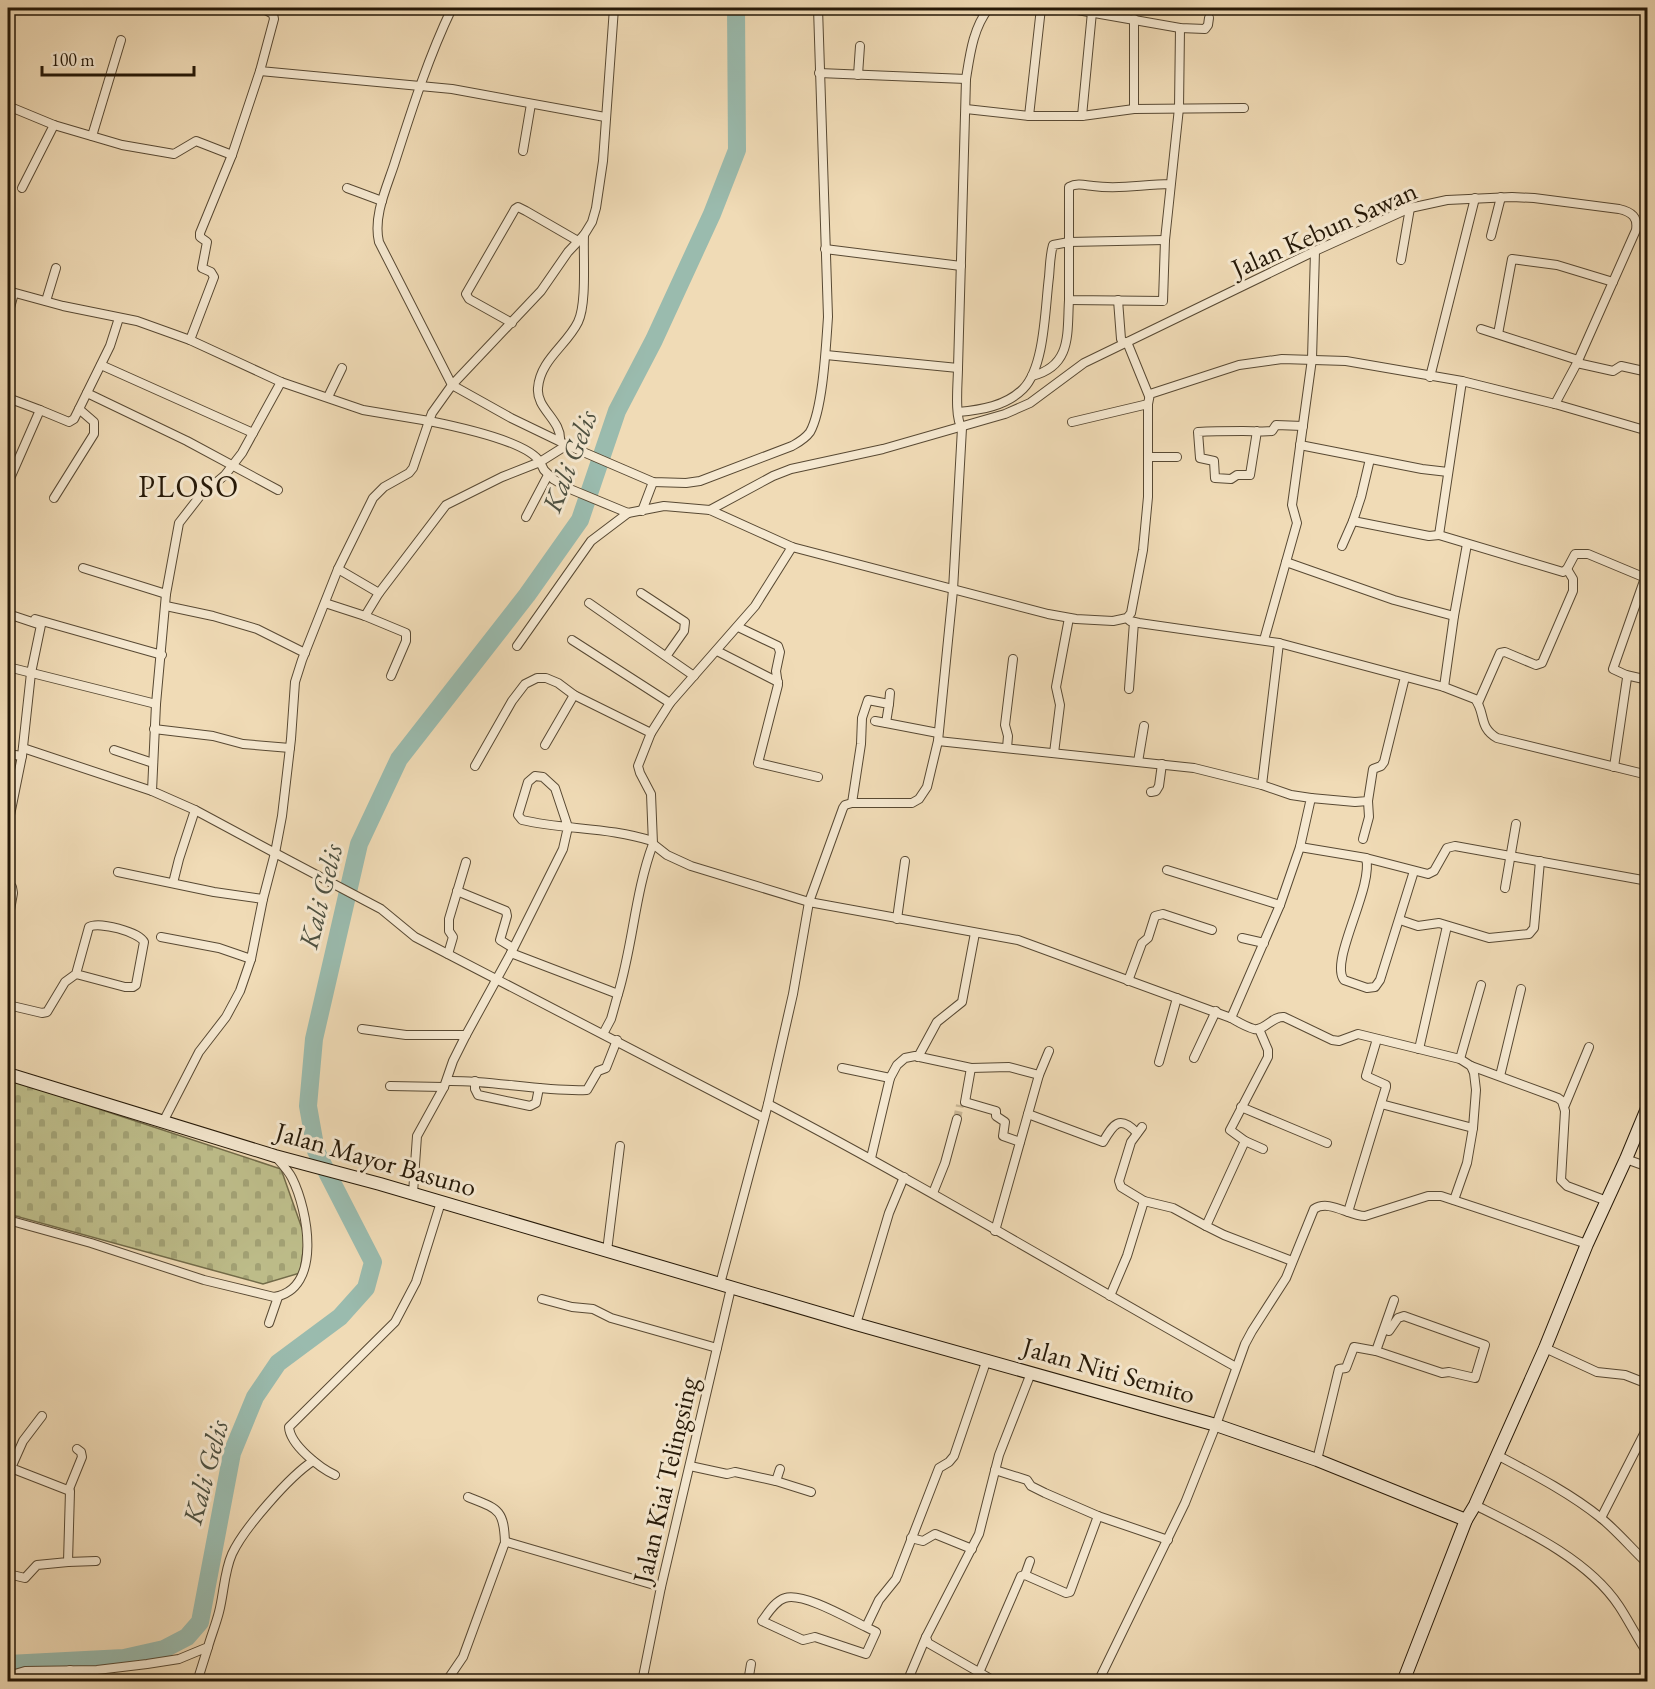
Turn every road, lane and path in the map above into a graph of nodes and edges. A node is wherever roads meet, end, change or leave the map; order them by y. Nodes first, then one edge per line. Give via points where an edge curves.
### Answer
1 (262, 8) edge
2 (452, 8) edge
3 (614, 8) edge
4 (818, 8) edge
5 (944, 8) edge
6 (1041, 8) edge
7 (1066, 8) edge
8 (987, 9) edge
9 (1092, 12) junction
10 (1209, 18) dead end
11 (1134, 20) junction
12 (1180, 28) junction
13 (121, 40) dead end
14 (861, 46) dead end
15 (260, 71) junction
16 (819, 73) junction
17 (858, 75) junction
18 (966, 79) junction
19 (420, 87) junction
20 (531, 104) junction
21 (8, 106) edge
22 (1244, 108) dead end
23 (966, 109) junction
24 (1134, 109) junction
25 (1178, 112) junction
26 (1029, 116) junction
27 (1082, 116) junction
28 (605, 117) junction
29 (54, 125) junction
30 (92, 136) junction
31 (523, 151) dead end
32 (232, 155) junction
33 (1171, 184) junction
34 (22, 188) dead end
35 (347, 188) dead end
36 (1475, 198) junction
37 (1501, 198) junction
38 (377, 200) junction
39 (1410, 208) junction
40 (1491, 236) dead end
41 (581, 238) junction
42 (1165, 240) junction
43 (1069, 242) junction
44 (825, 249) junction
45 (1315, 251) junction
46 (1401, 260) dead end
47 (961, 266) junction
48 (56, 268) dead end
49 (1613, 282) junction
50 (11, 292) edge
51 (1069, 300) junction
52 (1118, 300) junction
53 (46, 301) junction
54 (8, 315) edge
55 (119, 318) junction
56 (512, 323) junction
57 (1481, 329) dead end
58 (1498, 334) junction
59 (190, 340) junction
60 (1124, 341) junction
61 (826, 354) junction
62 (1312, 359) junction
63 (1578, 361) junction
64 (101, 365) junction
65 (342, 368) dead end
66 (958, 368) junction
67 (1647, 372) edge
68 (1032, 376) junction
69 (1430, 377) junction
70 (1462, 381) junction
71 (282, 382) junction
72 (452, 385) junction
73 (87, 393) junction
74 (328, 397) junction
75 (8, 398) edge
76 (1149, 400) junction
77 (1555, 404) junction
78 (79, 409) junction
79 (40, 410) junction
80 (958, 413) junction
81 (429, 421) junction
82 (1072, 422) dead end
83 (1303, 426) junction
84 (961, 427) junction
85 (1257, 431) junction
86 (1647, 431) edge
87 (253, 433) junction
88 (566, 444) junction
89 (1300, 445) junction
90 (1149, 457) junction
91 (1177, 457) dead end
92 (1370, 459) junction
93 (540, 462) junction
94 (233, 465) junction
95 (1448, 472) junction
96 (548, 475) junction
97 (653, 482) junction
98 (8, 483) edge
99 (278, 490) dead end
100 (54, 498) dead end
101 (710, 510) junction
102 (642, 511) junction
103 (624, 512) junction
104 (526, 517) dead end
105 (1353, 521) junction
106 (1439, 535) junction
107 (1467, 544) junction
108 (1342, 546) dead end
109 (792, 547) junction
110 (1286, 562) junction
111 (83, 568) dead end
112 (338, 569) junction
113 (1567, 569) junction
114 (1646, 579) edge
115 (953, 590) junction
116 (379, 593) junction
117 (641, 593) dead end
118 (166, 594) junction
119 (325, 603) junction
120 (589, 603) dead end
121 (166, 606) junction
122 (8, 612) edge
123 (365, 616) junction
124 (1454, 616) junction
125 (1069, 618) junction
126 (1130, 620) junction
127 (738, 627) junction
128 (572, 640) dead end
129 (1264, 640) junction
130 (1279, 643) junction
131 (517, 646) dead end
132 (717, 651) junction
133 (305, 653) junction
134 (162, 655) junction
135 (667, 655) junction
136 (1013, 659) dead end
137 (8, 667) edge
138 (31, 673) junction
139 (1626, 675) junction
140 (391, 676) dead end
141 (694, 676) junction
142 (1405, 677) junction
143 (1647, 680) edge
144 (778, 682) junction
145 (1444, 687) junction
146 (1129, 688) dead end
147 (891, 693) dead end
148 (574, 695) junction
149 (670, 703) junction
150 (1478, 703) junction
151 (156, 704) junction
152 (889, 704) junction
153 (875, 722) dead end
154 (886, 723) junction
155 (1144, 726) dead end
156 (154, 729) junction
157 (651, 733) junction
158 (938, 737) junction
159 (545, 745) dead end
160 (290, 748) junction
161 (1007, 748) junction
162 (114, 750) dead end
163 (23, 752) junction
164 (1054, 753) junction
165 (8, 754) edge
166 (1138, 762) junction
167 (153, 763) junction
168 (1162, 764) junction
169 (475, 766) dead end
170 (1614, 767) junction
171 (1647, 775) edge
172 (818, 777) dead end
173 (1262, 785) junction
174 (152, 791) junction
175 (1151, 792) dead end
176 (1311, 798) junction
177 (1368, 801) junction
178 (852, 803) junction
179 (195, 810) junction
180 (1516, 824) dead end
181 (8, 825) edge
182 (568, 827) junction
183 (1363, 838) dead end
184 (652, 842) junction
185 (1300, 847) junction
186 (275, 853) junction
187 (1510, 855) junction
188 (1366, 858) junction
189 (905, 861) dead end
190 (1540, 861) junction
191 (466, 862) dead end
192 (1167, 870) dead end
193 (1414, 871) junction
194 (118, 872) dead end
195 (1647, 881) edge
196 (173, 883) junction
197 (8, 884) edge
198 (1505, 888) dead end
199 (457, 891) junction
200 (263, 899) junction
201 (809, 902) junction
202 (1280, 905) junction
203 (897, 919) junction
204 (1400, 920) junction
205 (8, 921) edge
206 (1447, 926) junction
207 (1212, 930) dead end
208 (975, 933) junction
209 (160, 937) dead end
210 (1242, 938) dead end
211 (1264, 943) junction
212 (512, 950) junction
213 (448, 954) junction
214 (251, 959) junction
215 (76, 974) junction
216 (496, 979) junction
217 (1128, 981) junction
218 (1480, 985) dead end
219 (1521, 989) dead end
220 (618, 994) junction
221 (1177, 998) junction
222 (8, 1005) edge
223 (1216, 1011) junction
224 (1231, 1018) junction
225 (362, 1029) dead end
226 (1259, 1029) junction
227 (603, 1034) junction
228 (466, 1035) junction
229 (1377, 1039) junction
230 (617, 1040) junction
231 (1588, 1047) dead end
232 (1419, 1049) junction
233 (1049, 1051) dead end
234 (918, 1057) junction
235 (1194, 1058) dead end
236 (1460, 1059) junction
237 (1160, 1062) dead end
238 (1471, 1066) junction
239 (842, 1068) dead end
240 (971, 1068) junction
241 (8, 1074) edge
242 (1039, 1075) junction
243 (1500, 1076) junction
244 (890, 1078) junction
245 (475, 1081) junction
246 (446, 1084) junction
247 (390, 1086) dead end
248 (539, 1088) junction
249 (768, 1104) junction
250 (1381, 1104) junction
251 (1565, 1106) junction
252 (1647, 1106) edge
253 (1241, 1107) junction
254 (1028, 1114) junction
255 (764, 1118) junction
256 (957, 1119) tunnel mouth
257 (163, 1122) junction
258 (1473, 1128) junction
259 (1245, 1141) junction
260 (1020, 1142) junction
261 (1327, 1143) dead end
262 (620, 1146) dead end
263 (1263, 1149) dead end
264 (279, 1157) junction
265 (871, 1158) junction
266 (1626, 1159) junction
267 (1647, 1167) edge
268 (904, 1177) junction
269 (414, 1193) junction
270 (933, 1193) junction
271 (1454, 1200) junction
272 (1144, 1201) junction
273 (1607, 1201) junction
274 (441, 1202) junction
275 (1348, 1212) junction
276 (8, 1220) edge
277 (1206, 1226) junction
278 (995, 1231) junction
279 (1587, 1244) junction
280 (607, 1251) junction
281 (1292, 1261) junction
282 (725, 1286) junction
283 (1110, 1296) junction
284 (278, 1297) junction
285 (542, 1299) dead end
286 (1394, 1300) dead end
287 (270, 1323) dead end
288 (856, 1324) junction
289 (1384, 1329) junction
290 (717, 1348) junction
291 (1545, 1348) junction
292 (1376, 1352) junction
293 (987, 1359) junction
294 (1236, 1367) junction
295 (1031, 1373) junction
296 (1647, 1384) edge
297 (42, 1416) dead end
298 (1216, 1425) junction
299 (1647, 1426) edge
300 (77, 1449) dead end
301 (1497, 1455) junction
302 (1317, 1460) junction
303 (313, 1461) junction
304 (690, 1466) junction
305 (9, 1468) edge
306 (780, 1469) dead end
307 (995, 1470) junction
308 (335, 1475) dead end
309 (8, 1478) edge
310 (775, 1484) junction
311 (69, 1489) junction
312 (811, 1492) dead end
313 (468, 1497) dead end
314 (1475, 1505) junction
315 (1098, 1516) junction
316 (1601, 1518) junction
317 (1466, 1520) junction
318 (911, 1538) junction
319 (1168, 1540) junction
320 (505, 1543) junction
321 (972, 1549) junction
322 (96, 1561) dead end
323 (1030, 1561) dead end
324 (68, 1562) junction
325 (1647, 1564) edge
326 (8, 1574) edge
327 (1025, 1575) junction
328 (662, 1587) junction
329 (866, 1627) junction
330 (926, 1637) junction
331 (208, 1647) junction
332 (1647, 1654) edge
333 (751, 1664) dead end
334 (70, 1670) junction
335 (979, 1670) junction
336 (8, 1676) edge
337 (68, 1682) edge
338 (197, 1682) edge
339 (446, 1682) edge
340 (642, 1682) edge
341 (748, 1682) edge
342 (907, 1682) edge
343 (975, 1682) edge
344 (996, 1682) edge
345 (1098, 1682) edge
346 (1403, 1682) edge

1 - 15 street via 273,14 274,19
2 - 19 street
3 - 28 street
4 - 16 street
5 - 8 street
6 - 26 street
7 - 9 street
8 - 18 street via 973,40
9 - 11 street
9 - 27 street
10 - 12 street via 1204,29
11 - 12 street
11 - 24 street
12 - 25 street
13 - 30 street
14 - 17 street
15 - 19 street
15 - 32 street
16 - 17 street
16 - 44 street
17 - 18 street
18 - 23 street
19 - 20 street
19 - 38 street
20 - 28 street
20 - 31 street
21 - 29 street
22 - 25 street
23 - 26 street
23 - 47 street
24 - 25 street
24 - 27 street
25 - 33 street
26 - 27 street
28 - 41 street via 597,208
29 - 30 street
29 - 34 street
30 - 32 street via 174,154 196,141
32 - 59 street via 200,233 207,242 202,268 214,277
33 - 42 street
33 - 43 street via 1121,189 1069,186
35 - 38 street
36 - 37 street, Jalan Kebun Sawan
36 - 39 street, Jalan Kebun Sawan
36 - 69 street
37 - 40 street
37 - 49 street, Jalan Kebun Sawan via 1534,198 1633,214 1636,230
38 - 72 street via 379,242
39 - 45 street, Jalan Kebun Sawan
39 - 46 street
41 - 56 street
41 - 56 street via 526,210 515,209 466,294
41 - 88 street via 579,321 540,375 538,387 539,399
42 - 43 street
42 - 52 street via 1163,301
43 - 51 street
43 - 68 street via 1055,243 1052,248
44 - 47 street
44 - 61 street
45 - 60 street, Jalan Kebun Sawan via 1169,324
45 - 62 street
47 - 66 street
48 - 53 street
49 - 58 street via 1544,262 1512,259
49 - 63 street, Jalan Kebun Sawan
50 - 53 street
50 - 54 street
51 - 52 street
51 - 68 street via 1062,358
52 - 60 street
53 - 55 street
55 - 59 street
55 - 64 street
56 - 72 street
57 - 58 street
58 - 63 street
59 - 71 street
60 - 76 street
60 - 84 street, Jalan Kebun Sawan via 1072,371 1019,409
61 - 66 street
61 - 97 street via 813,424 802,441 700,482
62 - 69 street via 1346,361
62 - 76 street via 1252,362 1153,392
62 - 83 street
63 - 67 street via 1613,371 1621,366
63 - 77 street, Jalan Kebun Sawan
64 - 73 street
64 - 87 street
65 - 74 street
66 - 80 street
68 - 80 street via 1024,388 1003,402
69 - 70 street
70 - 77 street
70 - 95 street
71 - 74 street
71 - 87 street
72 - 81 street
72 - 88 street
73 - 78 street
73 - 94 street
74 - 81 street via 363,410
75 - 79 street
76 - 82 street
76 - 90 street
77 - 86 street
78 - 79 street via 69,422
78 - 100 street via 94,422 94,434
79 - 98 street
80 - 84 street
81 - 93 street via 507,442 531,453
81 - 112 street via 413,468 373,498
83 - 85 street via 1276,425 1271,431
83 - 89 street
84 - 101 street, Jalan Kebun Sawan via 791,469
84 - 115 street
85 - 85 street via 1198,432 1198,455 1214,461 1215,478 1251,475
87 - 94 street
88 - 93 street
88 - 97 street
89 - 92 street
89 - 110 street via 1292,505 1297,524
90 - 91 street
90 - 126 street via 1143,550
92 - 95 street
92 - 105 street
93 - 96 street
93 - 116 street via 446,505
94 - 99 street
94 - 118 street via 200,496 179,523
95 - 106 street
96 - 103 street
96 - 104 street
97 - 102 street
101 - 102 street via 664,506
101 - 109 street
102 - 103 street
103 - 131 street via 591,541
105 - 106 street
105 - 108 street
106 - 107 street
107 - 113 street via 1560,571
107 - 124 street
109 - 115 street
109 - 127 street
110 - 124 street via 1394,600
110 - 129 street
111 - 118 street
112 - 116 street
112 - 119 street
113 - 114 street via 1573,556 1583,553
113 - 150 street via 1573,579 1573,591 1542,663 1536,665 1500,652
114 - 139 street via 1613,667
115 - 125 street
115 - 158 street
116 - 123 street
117 - 135 street via 685,622 684,632
118 - 121 street
119 - 123 street
119 - 133 street
120 - 135 street
121 - 133 street via 257,629
121 - 134 street
122 - 134 street
122 - 138 street via 41,626
123 - 140 street via 407,635
124 - 145 street
125 - 126 street
125 - 164 street via 1056,687 1060,705
126 - 129 street
126 - 146 street
127 - 132 street
127 - 144 street via 778,646
128 - 149 street
129 - 130 street
130 - 142 street
130 - 173 street
132 - 141 street
132 - 144 street
133 - 160 street via 295,682
134 - 151 street
135 - 141 street
136 - 161 street via 1005,725
137 - 138 street
138 - 151 street
138 - 163 street
139 - 143 street
139 - 170 street
141 - 149 street
142 - 145 street
142 - 177 street via 1384,762 1373,769
144 - 172 street via 758,763
145 - 150 street
147 - 152 street
148 - 157 street
148 - 159 street
148 - 169 street via 546,678 525,684
149 - 157 street
150 - 170 street via 1485,728 1497,738
151 - 156 street
152 - 154 street
152 - 178 street via 866,701
153 - 154 street
154 - 158 street
155 - 166 street
156 - 160 street
156 - 167 street
157 - 184 street via 639,766 651,794
158 - 161 street
158 - 178 street via 927,787 919,799
160 - 186 street
161 - 164 street
162 - 167 street
163 - 165 street
163 - 174 street
163 - 181 street
164 - 166 street
166 - 168 street
167 - 174 street
168 - 173 street
168 - 175 street via 1159,786
170 - 171 street
173 - 176 street
174 - 179 street
176 - 177 street
176 - 185 street
177 - 183 street via 1369,817
178 - 201 street, Jalan Kiai Telingsing via 843,808
179 - 186 street
179 - 196 street
180 - 187 street
182 - 182 street via 552,784 543,777 530,778 519,818
182 - 184 street via 605,830
182 - 212 street via 563,849
184 - 201 street via 667,855 691,866
184 - 220 street
185 - 188 street
185 - 202 street
186 - 200 street
186 - 213 street via 381,909
187 - 190 street
187 - 193 street via 1450,847 1432,873
187 - 198 street
188 - 193 street
188 - 204 street via 1368,873 1343,952 1342,977 1367,988 1378,984
189 - 203 street
190 - 195 street
190 - 206 street via 1534,928 1529,934 1489,938
191 - 199 street
192 - 202 street
193 - 204 street
194 - 196 street
196 - 200 street
197 - 205 street via 13,893
199 - 212 street via 507,913 500,940
199 - 213 street via 448,922 453,937
200 - 214 street
201 - 203 street
201 - 249 street, Jalan Kiai Telingsing
202 - 211 street
203 - 208 street
204 - 206 street via 1418,926
206 - 232 street
207 - 217 street via 1162,914 1155,916
208 - 217 street via 1018,940
208 - 234 street via 962,1002 937,1022
209 - 214 street via 219,948
210 - 211 street
211 - 224 street
212 - 216 street
212 - 220 street
213 - 216 street
214 - 257 street via 226,1017 199,1052
215 - 215 street via 92,925 142,938 133,987
215 - 222 street via 65,982 47,1012
216 - 227 street
216 - 228 street
217 - 221 street
218 - 236 street
219 - 243 street
220 - 227 street
221 - 223 street
221 - 237 street
223 - 224 street
223 - 235 street
224 - 226 street
225 - 228 street via 406,1035
226 - 229 street via 1280,1017 1336,1041 1354,1034
226 - 253 street via 1268,1056
227 - 230 street
228 - 246 street
229 - 232 street
229 - 250 street via 1366,1076 1387,1086
230 - 248 street via 606,1068 598,1071 588,1089
230 - 255 street
231 - 251 street
232 - 236 street
233 - 242 street
234 - 240 street
234 - 244 street via 901,1060
236 - 238 street
238 - 243 street
238 - 258 street via 1476,1081
239 - 244 street
240 - 242 street via 1009,1066
240 - 260 street via 963,1104 996,1111 996,1116 1005,1122 1003,1136
241 - 257 main road, Jalan Mayor Basuno
242 - 254 street
243 - 251 street via 1558,1098
244 - 265 street
245 - 246 street
245 - 248 street
245 - 248 street via 478,1095 530,1106 536,1103
246 - 247 street
246 - 269 street via 417,1136
249 - 255 street, Jalan Kiai Telingsing
249 - 265 street
250 - 258 street
250 - 275 street
251 - 273 street via 1561,1180 1566,1186
252 - 266 main road
253 - 259 street via 1230,1130
253 - 261 street
254 - 260 street
254 - 272 street via 1103,1142 1118,1123 1139,1130 1131,1142 1119,1184
255 - 282 street, Jalan Kiai Telingsing
256 - 270 street
257 - 264 main road, Jalan Mayor Basuno
258 - 271 street via 1467,1163
259 - 263 street
259 - 277 street
260 - 278 street
262 - 280 street
264 - 269 main road, Jalan Mayor Basuno
264 - 284 street via 298,1193 309,1244 300,1279 288,1293
265 - 268 street
266 - 267 street
266 - 273 main road
268 - 270 street
268 - 288 street via 889,1213
269 - 274 main road, Jalan Mayor Basuno
270 - 278 street
271 - 275 street via 1434,1196 1372,1215
271 - 279 street
272 - 277 street via 1173,1208
272 - 283 street
273 - 279 main road
274 - 280 main road, Jalan Mayor Basuno
274 - 303 street via 416,1282 395,1322 289,1427
275 - 281 street via 1322,1206 1314,1209
276 - 284 street via 204,1280
277 - 281 street
278 - 283 street
279 - 291 main road
280 - 282 main road, Jalan Mayor Basuno
281 - 294 street
282 - 288 main road, Jalan Niti Semito
282 - 290 street, Jalan Kiai Telingsing
283 - 294 street
284 - 287 street
285 - 290 street via 593,1309 611,1318
286 - 289 street
288 - 293 main road, Jalan Niti Semito
289 - 292 street
289 - 292 street via 1389,1331 1404,1316 1485,1345 1475,1378 1442,1373
290 - 304 street, Jalan Kiai Telingsing
291 - 296 street via 1596,1372 1624,1375
291 - 301 main road
292 - 302 street via 1354,1347 1346,1368 1339,1369
293 - 295 main road, Jalan Niti Semito
293 - 318 street via 954,1456 939,1468
294 - 298 street
295 - 298 main road, Jalan Niti Semito
295 - 307 street
297 - 305 street via 22,1441
298 - 302 main road, Jalan Niti Semito
298 - 319 street
299 - 316 street
300 - 311 street via 82,1457
301 - 314 main road
301 - 316 street
302 - 317 main road, Jalan Niti Semito
303 - 308 street
303 - 331 street via 279,1492 232,1554
304 - 310 street via 735,1472
304 - 328 street, Jalan Kiai Telingsing
305 - 309 street
305 - 311 street
306 - 310 street
307 - 315 street via 1027,1480 1031,1486
307 - 321 street
310 - 312 street
311 - 324 street
313 - 320 street via 494,1508 502,1516
314 - 317 main road
314 - 332 street via 1533,1534 1585,1570 1618,1604
315 - 319 street
315 - 327 street via 1070,1592
316 - 325 street
317 - 346 main road
318 - 321 street via 923,1541 935,1534
318 - 329 street via 896,1579 879,1600
319 - 345 street
320 - 328 street
320 - 339 street via 463,1657
321 - 330 street
322 - 324 street
323 - 327 street
324 - 326 street via 37,1565 24,1578
327 - 335 street via 1016,1586
328 - 340 street, Jalan Kiai Telingsing
329 - 329 street via 815,1602 789,1597 774,1605 762,1621 803,1640 815,1637 865,1656 879,1634
330 - 335 street via 928,1643
330 - 342 street
331 - 334 street via 179,1659
331 - 338 street
333 - 341 street
334 - 336 street via 25,1671
334 - 337 street
335 - 343 street
335 - 344 street

